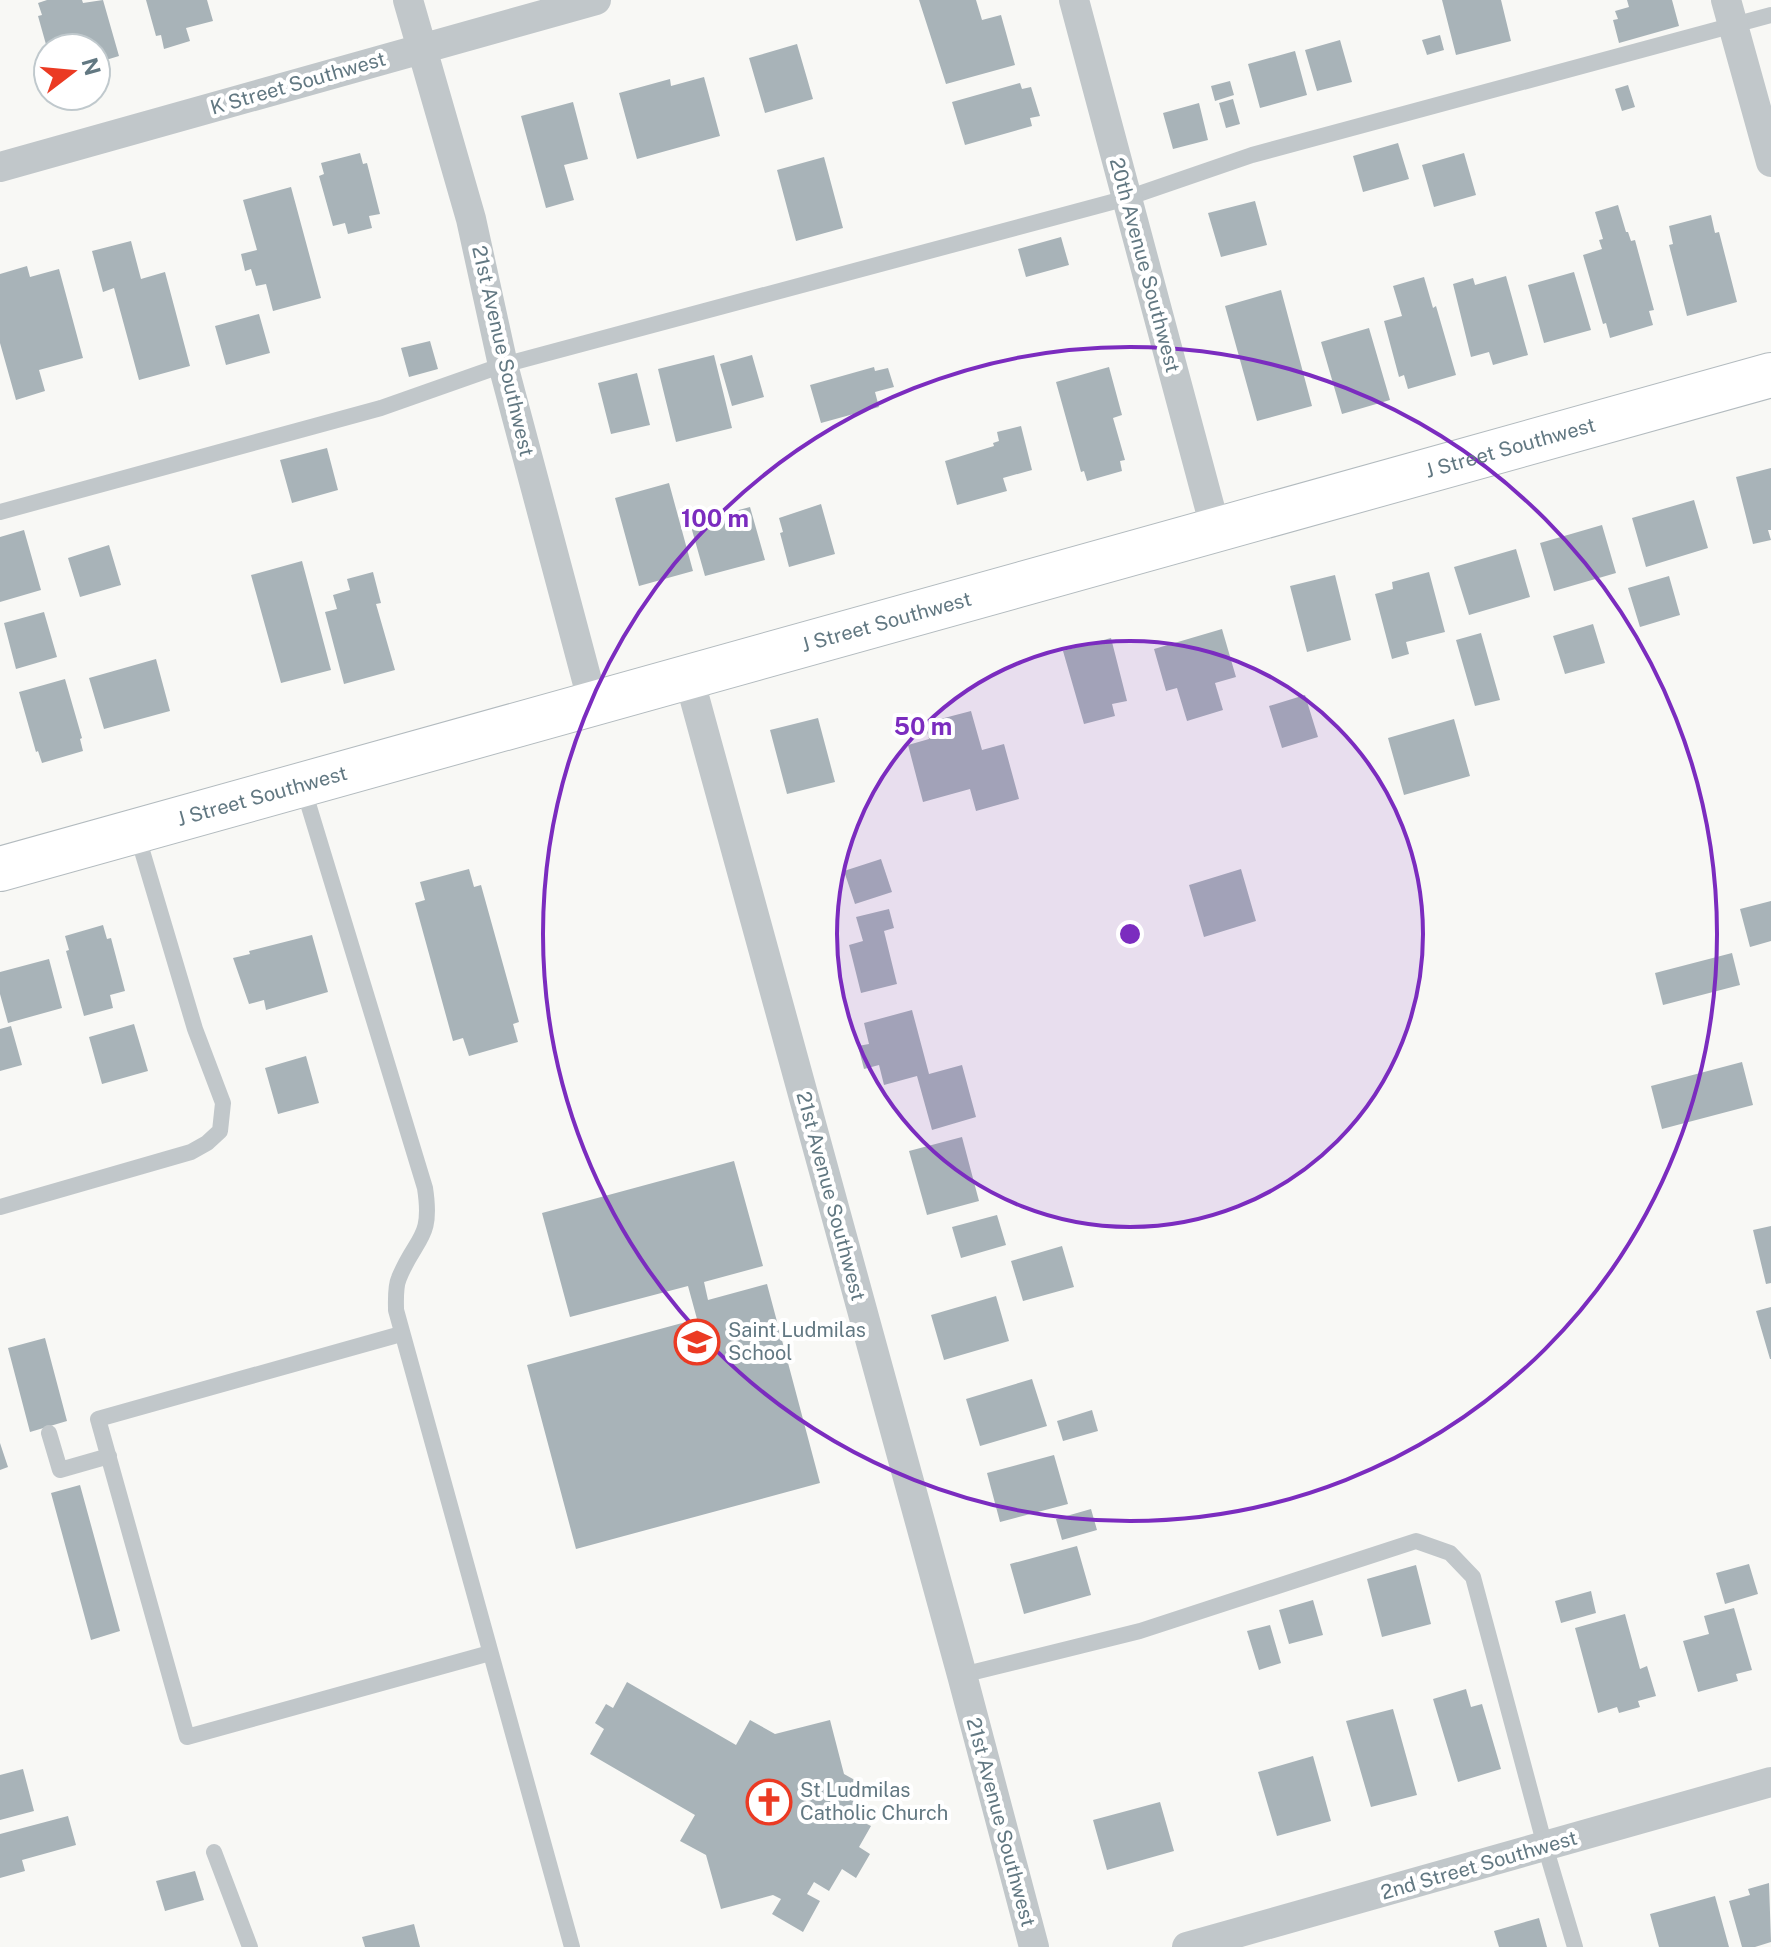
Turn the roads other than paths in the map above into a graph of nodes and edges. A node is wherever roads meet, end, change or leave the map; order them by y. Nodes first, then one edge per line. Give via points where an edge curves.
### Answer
1 (408, 0) edge
2 (596, 0) edge
3 (1074, 0) edge
4 (1730, 12) edge
5 (1771, 15) edge
6 (420, 48) junction
7 (1771, 162) edge
8 (0, 167) edge
9 (1127, 198) junction
10 (503, 365) junction
11 (1771, 375) edge
12 (0, 512) edge
13 (1216, 531) junction
14 (689, 678) junction
15 (593, 703) junction
16 (303, 785) junction
17 (136, 832) junction
18 (0, 869) edge
19 (0, 1207) edge
20 (401, 1334) junction
21 (49, 1433) dead end
22 (109, 1456) junction
23 (490, 1653) junction
24 (962, 1675) junction
25 (1771, 1782) edge
26 (1545, 1846) junction
27 (214, 1852) dead end
28 (250, 1947) edge
29 (572, 1947) edge
30 (1034, 1947) edge
31 (1187, 1947) edge
32 (1575, 1947) edge

1 - 6 street, 21st Avenue Southwest
2 - 6 street, K Street Southwest
3 - 9 street, 20th Avenue Southwest
4 - 5 lane
4 - 7 street
4 - 9 lane via 1252,155
6 - 8 street, K Street Southwest
6 - 10 street, 21st Avenue Southwest via 471,219
9 - 10 lane
9 - 13 street, 20th Avenue Southwest
10 - 12 lane via 381,408
10 - 15 street, 21st Avenue Southwest
11 - 13 street, J Street Southwest
13 - 14 street, J Street Southwest
14 - 15 street, J Street Southwest
14 - 24 street, 21st Avenue Southwest
15 - 16 street, J Street Southwest
16 - 17 street, J Street Southwest
16 - 20 lane via 425,1188 425,1233 398,1281
17 - 18 street, J Street Southwest
17 - 19 lane via 195,1029 223,1103 220,1131 191,1152
20 - 22 lane via 98,1419
20 - 23 lane
21 - 22 lane via 60,1470
22 - 23 lane via 187,1737
23 - 29 lane
24 - 26 lane via 1140,1631 1416,1541 1450,1553 1473,1577
24 - 30 street, 21st Avenue Southwest
25 - 26 street, 2nd Street Southwest
26 - 31 street, 2nd Street Southwest
26 - 32 lane
27 - 28 lane

